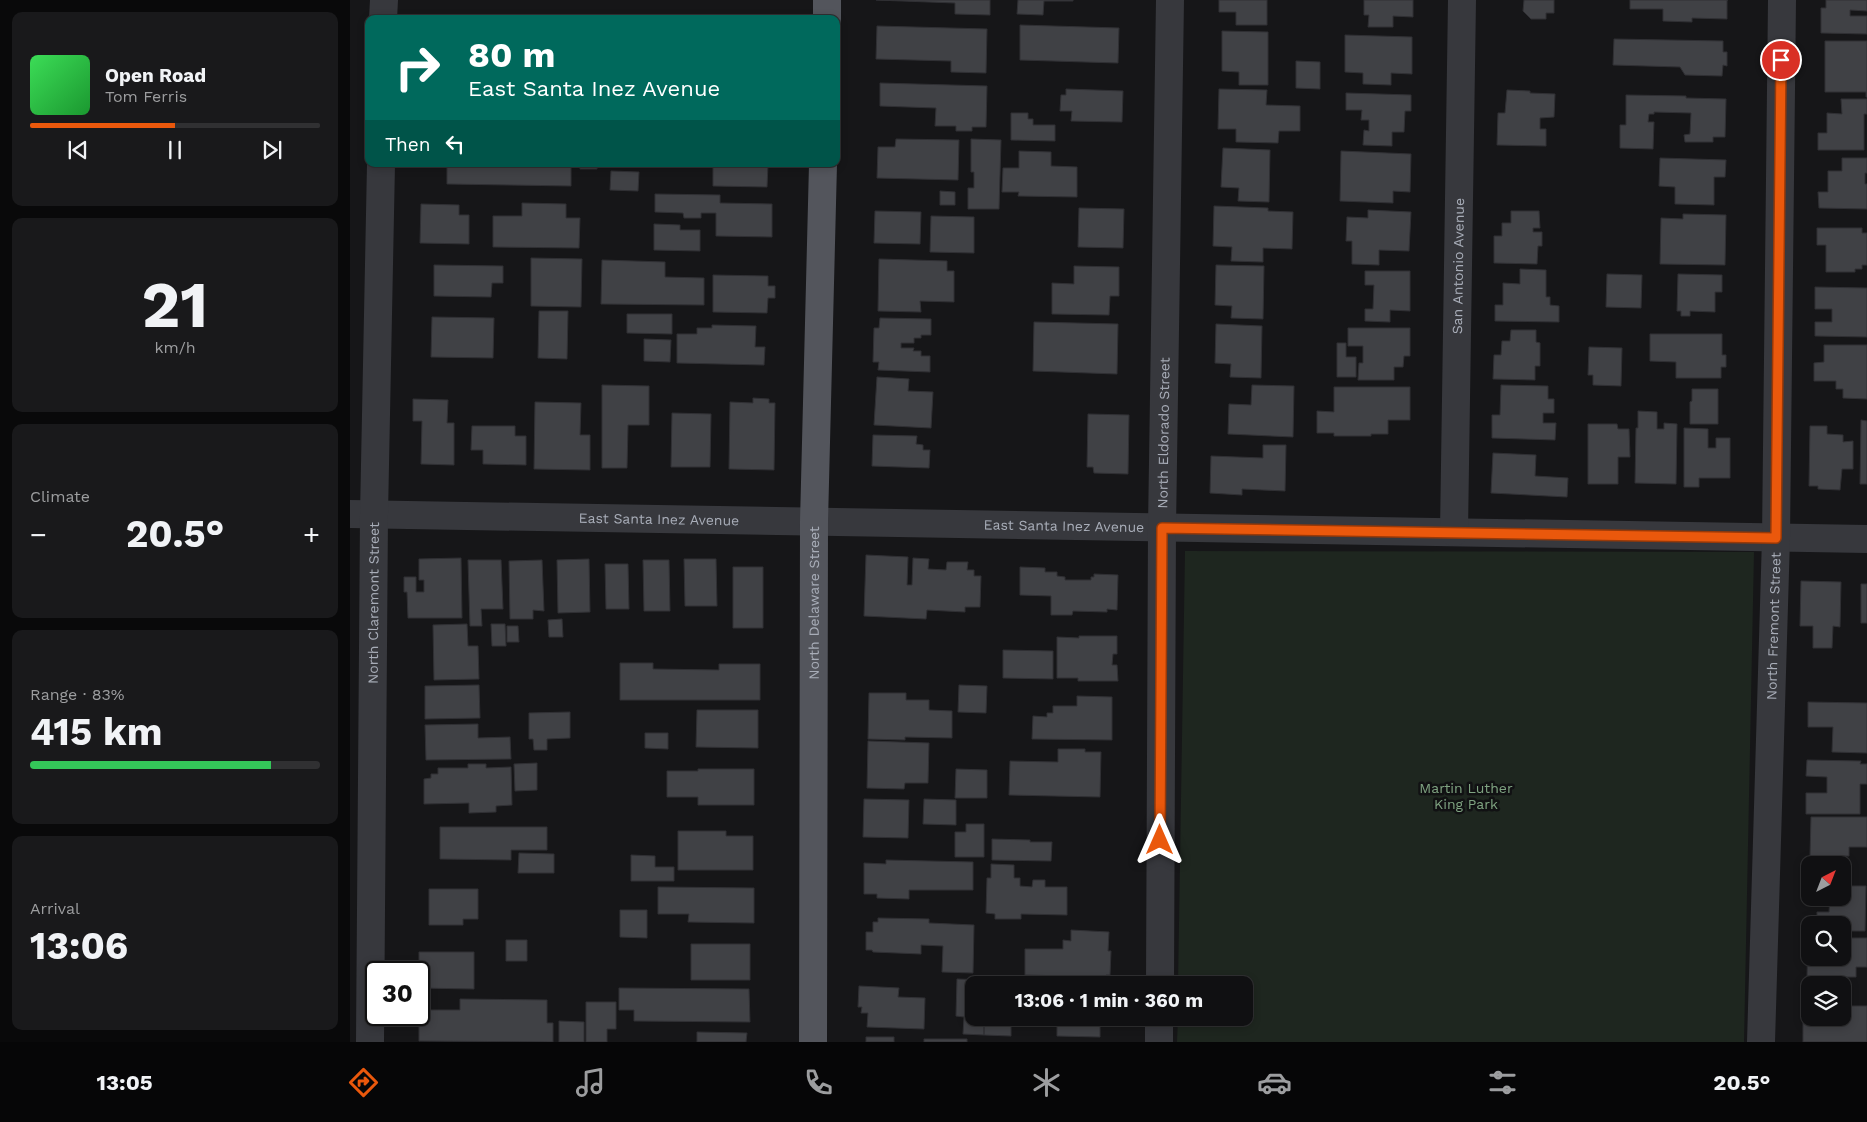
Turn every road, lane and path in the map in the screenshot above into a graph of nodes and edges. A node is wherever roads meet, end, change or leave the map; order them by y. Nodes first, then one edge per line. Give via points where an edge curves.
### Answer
1 (384, 0) edge
2 (827, 0) edge
3 (1170, 0) edge
4 (1462, 0) edge
5 (1782, 0) edge
6 (383, 15) edge
7 (827, 15) edge
8 (380, 167) edge
9 (823, 167) edge
10 (362, 514) edge
11 (814, 522) junction
12 (1162, 528) junction
13 (1454, 532) junction
14 (1776, 538) junction
15 (1867, 539) edge
16 (1160, 976) edge
17 (1159, 1026) edge
18 (370, 1042) edge
19 (813, 1042) edge
20 (1159, 1042) edge
21 (1761, 1042) edge

1 - 6 street
2 - 7 main road
3 - 12 street, North Eldorado Street
4 - 13 street, San Antonio Avenue
5 - 14 street, North Fremont Street
8 - 10 street, North Claremont Street
9 - 11 main road, North Delaware Street
10 - 11 street, East Santa Inez Avenue
10 - 18 street, North Claremont Street
11 - 12 street, East Santa Inez Avenue
11 - 19 main road, North Delaware Street
12 - 13 street, East Santa Inez Avenue
12 - 16 street, North Eldorado Street
13 - 14 street, East Santa Inez Avenue
14 - 15 street, East Santa Inez Avenue
14 - 21 street, North Fremont Street
17 - 20 street

